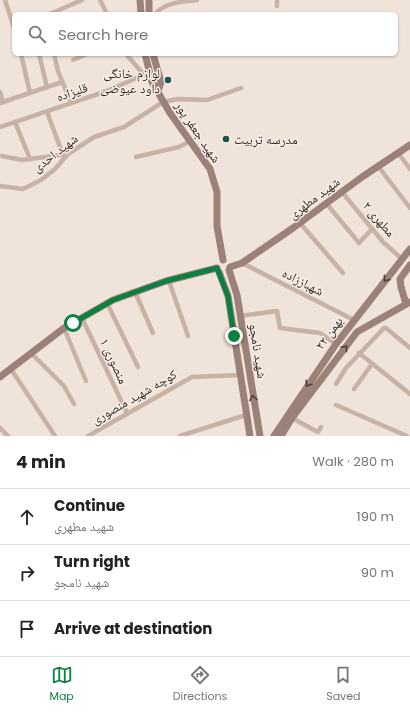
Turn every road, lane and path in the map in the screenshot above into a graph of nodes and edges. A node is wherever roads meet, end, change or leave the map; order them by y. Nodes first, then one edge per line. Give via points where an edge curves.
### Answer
1 (5, 0) edge
2 (82, 0) edge
3 (100, 0) edge
4 (140, 0) edge
5 (149, 0) edge
6 (197, 0) edge
7 (277, 0) edge
8 (277, 6) dead end
9 (55, 12) edge
10 (106, 12) edge
11 (141, 12) edge
12 (149, 12) edge
13 (156, 12) edge
14 (12, 22) edge
15 (21, 56) edge
16 (40, 56) edge
17 (55, 56) edge
18 (82, 56) edge
19 (128, 56) edge
20 (146, 56) edge
21 (154, 56) edge
22 (73, 60) dead end
23 (147, 74) junction
24 (62, 82) junction
25 (47, 87) junction
26 (241, 88) dead end
27 (158, 91) junction
28 (0, 92) edge
29 (30, 94) junction
30 (164, 102) junction
31 (1, 103) edge
32 (71, 104) junction
33 (47, 112) junction
34 (15, 122) junction
35 (0, 127) edge
36 (190, 141) junction
37 (410, 145) edge
38 (398, 153) junction
39 (66, 154) junction
40 (2, 156) dead end
41 (136, 157) dead end
42 (30, 159) junction
43 (378, 166) junction
44 (410, 169) edge
45 (0, 186) edge
46 (342, 192) junction
47 (326, 203) junction
48 (410, 208) edge
49 (300, 223) junction
50 (372, 229) junction
51 (410, 249) edge
52 (402, 259) junction
53 (223, 260) junction
54 (242, 263) junction
55 (410, 265) edge
56 (230, 268) junction
57 (218, 270) junction
58 (343, 273) dead end
59 (169, 281) junction
60 (135, 292) junction
61 (107, 303) junction
62 (408, 303) edge
63 (240, 316) junction
64 (82, 318) junction
65 (354, 320) junction
66 (64, 328) junction
67 (363, 329) junction
68 (153, 333) dead end
69 (188, 336) dead end
70 (336, 344) junction
71 (410, 348) edge
72 (31, 353) junction
73 (359, 353) junction
74 (372, 364) junction
75 (138, 367) dead end
76 (10, 369) junction
77 (240, 375) junction
78 (0, 377) edge
79 (86, 381) dead end
80 (336, 384) dead end
81 (354, 389) dead end
82 (410, 394) edge
83 (74, 404) dead end
84 (336, 405) dead end
85 (127, 414) junction
86 (246, 415) junction
87 (292, 418) junction
88 (321, 427) dead end
89 (0, 428) edge
90 (8, 436) edge
91 (54, 436) edge
92 (88, 436) edge
93 (180, 436) edge
94 (250, 436) edge
95 (260, 436) edge
96 (274, 436) edge
97 (281, 436) edge
98 (407, 436) edge

1 - 14 street
2 - 9 street
3 - 10 street
4 - 11 street
5 - 12 street
6 - 13 street via 171,3
7 - 8 street
15 - 29 street
16 - 25 street
17 - 24 street
18 - 22 street
19 - 23 street
20 - 23 street, شهید جعفر پور
21 - 27 street, شهید جعفر پور via 160,82
23 - 27 street, شهید جعفر پور
23 - 32 street, قلیزاده
24 - 25 street
24 - 32 street
25 - 29 street
26 - 30 street via 207,100 178,99
27 - 30 street, شهید جعفر پور
28 - 31 street
29 - 31 street
30 - 36 street, شهید جعفر پور
30 - 39 street, شهید احدی via 124,127 94,137
32 - 33 street, قلیزاده
33 - 34 street, قلیزاده
33 - 39 street
34 - 35 street, قلیزاده
34 - 42 street
36 - 41 street via 179,147
36 - 53 street, شهید جعفر پور via 210,169 217,192 217,226
37 - 38 street, شهید مطهری
38 - 43 street, شهید مطهری
38 - 44 street
39 - 42 street
39 - 45 street, شهید احدی via 55,169 23,189
40 - 42 street
43 - 46 street, شهید مطهری
43 - 48 street
46 - 47 street, شهید مطهری
46 - 50 street, مطهری ۲
47 - 49 street, شهید مطهری
47 - 50 street via 359,243
49 - 54 street, شهید مطهری
49 - 58 street
50 - 52 street, مطهری ۲
51 - 52 street, ۲۲ بهمن
52 -> 65 street, ۲۲ بهمن
53 - 56 street via 229,263
53 - 57 street via 217,265
54 - 56 street, شهید مطهری
54 - 65 street, شهباززاده
55 - 62 street, ۲۲ بهمن via 400,279
56 - 57 street via 226,273
56 - 63 street, شهید نامجو
57 - 59 street
57 - 77 street, شهید نامجو via 228,296
59 - 60 street
59 - 69 street
60 - 61 street
60 - 68 street
61 - 64 street
61 - 75 street
62 - 67 street, ۲۲ بهمن
63 - 70 street via 278,311 280,328 320,333
95 -> 63 street, شهید نامجو
64 - 66 street
64 - 85 street, منصوری ۱
65 - 67 street
65 - 70 street, ۲۲ بهمن
66 - 72 street
66 - 79 street
87 -> 67 street, ۲۲ بهمن via 336,358 357,332
70 -> 96 street, ۲۲ بهمن
71 - 73 street via 384,328
72 - 76 street
72 - 83 street via 64,386
73 - 74 street
73 - 80 street
74 - 81 street
74 - 82 street
76 - 78 street
76 - 91 street
77 - 85 street, کوچه شهید منصوری via 192,377
77 - 86 street, شهید نامجو
84 - 98 street
85 - 92 street, کوچه شهید منصوری
86 - 93 street
86 - 94 street, شهید نامجو
87 - 88 street via 318,432
87 - 97 street, ۲۲ بهمن
89 - 90 street

